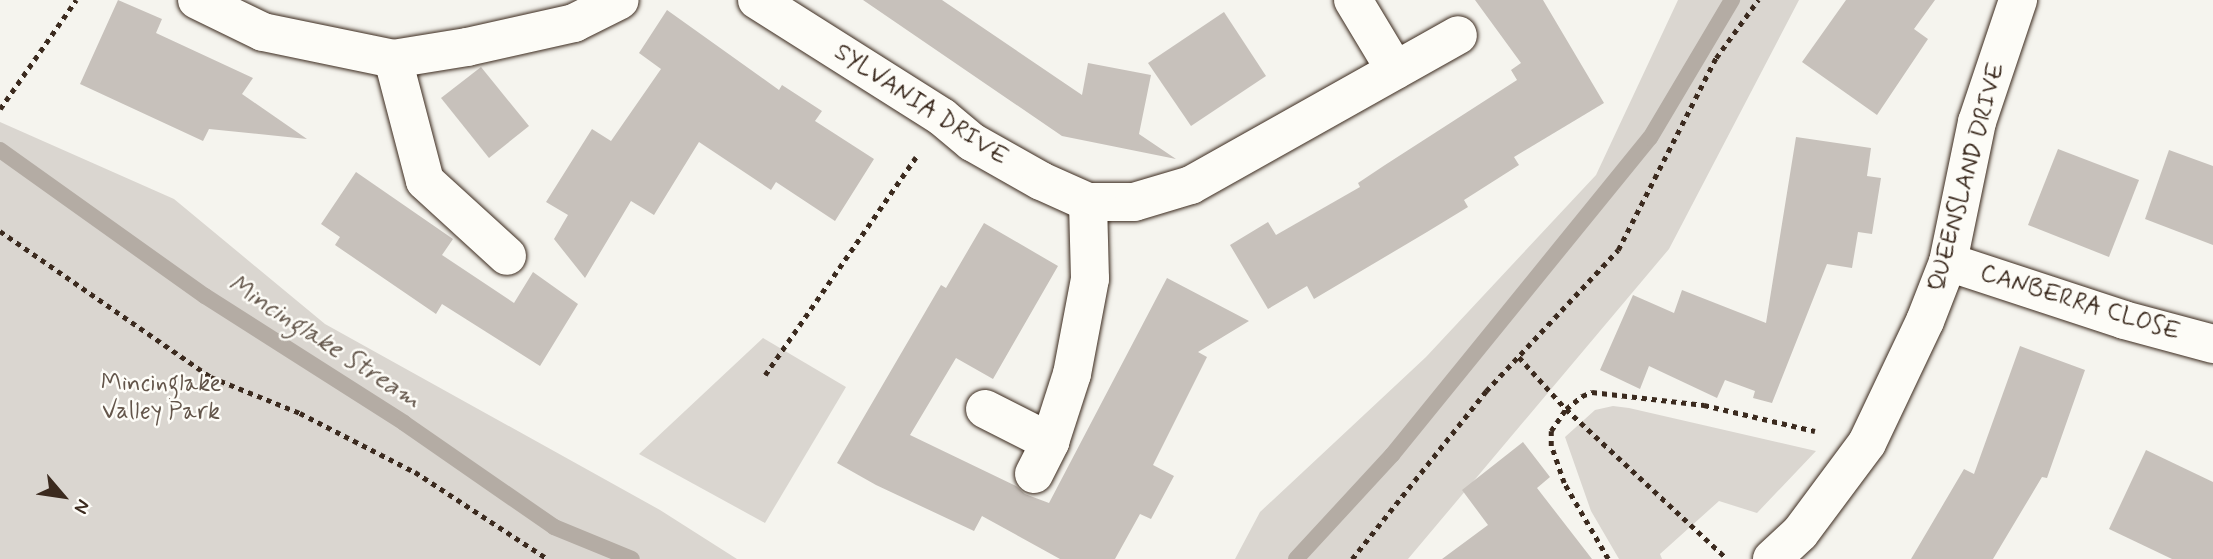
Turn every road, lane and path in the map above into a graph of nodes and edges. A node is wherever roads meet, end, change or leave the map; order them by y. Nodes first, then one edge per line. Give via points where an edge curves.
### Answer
1 (76, 0) edge
2 (197, 0) edge
3 (620, 0) edge
4 (757, 0) edge
5 (1353, 0) edge
6 (1758, 0) edge
7 (2018, 0) edge
8 (1458, 34) dead end
9 (393, 59) junction
10 (1395, 70) junction
11 (0, 109) edge
12 (942, 117) junction
13 (1088, 202) junction
14 (0, 231) edge
15 (507, 256) dead end
16 (1948, 262) junction
17 (2213, 344) edge
18 (1519, 357) junction
19 (765, 375) dead end
20 (1566, 408) junction
21 (985, 409) dead end
22 (1867, 443) junction
23 (548, 559) edge
24 (1353, 559) edge
25 (1608, 559) edge
26 (1728, 559) edge
27 (1772, 559) edge

1 - 11 path
2 - 9 street via 263,32
3 - 9 street via 574,23
4 - 12 street, SYLVANIA DRIVE
5 - 10 street
6 - 18 path via 1716,58 1618,250
7 - 16 street, QUEENSLAND DRIVE via 1977,122
8 - 10 street, SYLVANIA DRIVE
9 - 15 street via 425,181
10 - 13 street, SYLVANIA DRIVE via 1191,185 1134,202
12 - 13 street, SYLVANIA DRIVE via 972,142
12 - 19 path
13 - 21 street via 1090,279 1072,374 1042,458
14 - 23 path via 211,377 300,413 415,472
16 - 17 street, CANBERRA CLOSE
16 - 22 street, QUEENSLAND DRIVE
18 - 20 path
18 - 24 path via 1486,391
20 - 22 path via 1592,392 1605,393 1704,405
20 - 25 path via 1551,431 1551,446 1564,483
20 - 26 path
22 - 27 street, QUEENSLAND DRIVE via 1800,533

